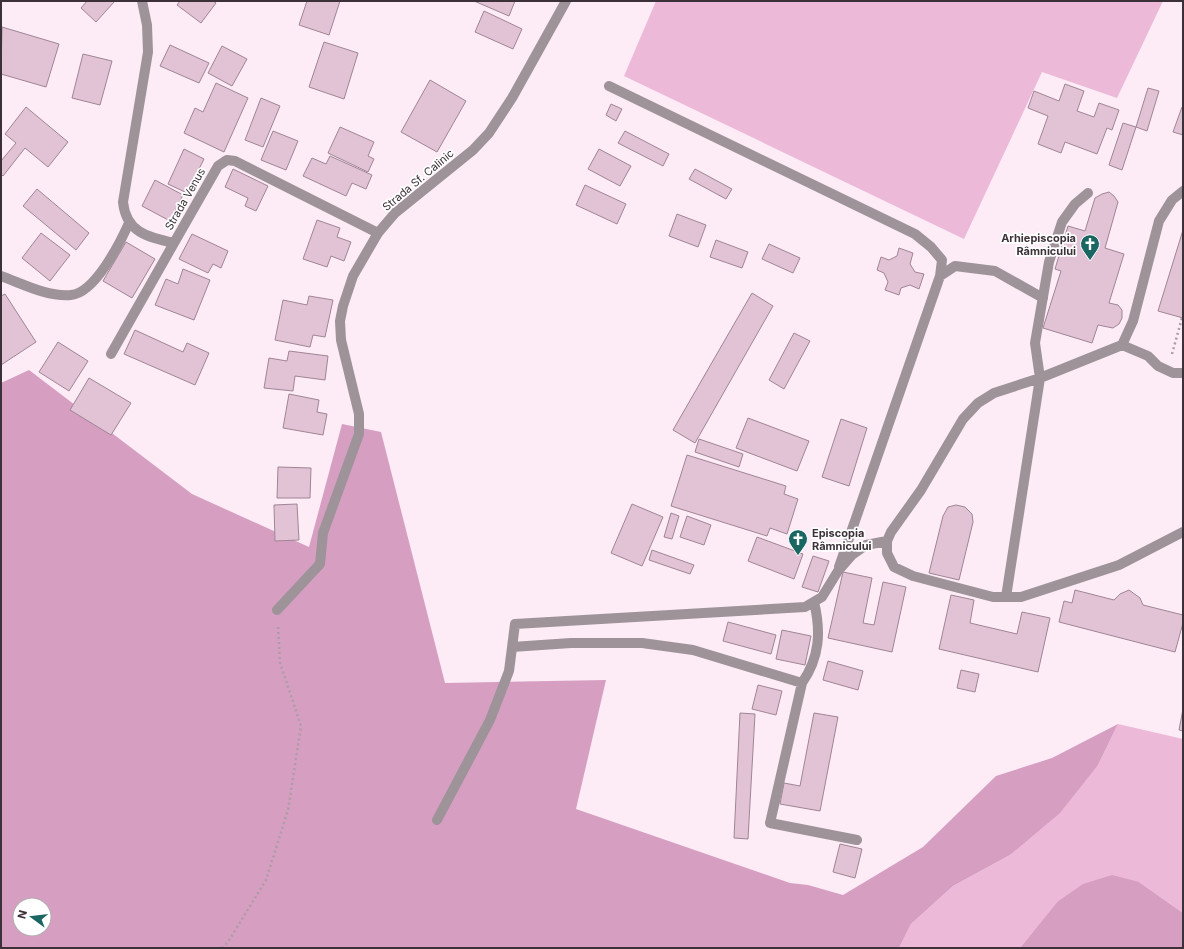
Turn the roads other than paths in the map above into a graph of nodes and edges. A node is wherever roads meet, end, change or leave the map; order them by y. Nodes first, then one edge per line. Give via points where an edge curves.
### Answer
1 (142, 1) edge
2 (566, 1) edge
3 (609, 86) dead end
4 (1183, 191) edge
5 (1088, 192) dead end
6 (129, 223) junction
7 (378, 233) junction
8 (174, 243) junction
9 (1, 276) edge
10 (940, 276) junction
11 (1043, 298) junction
12 (1122, 345) junction
13 (111, 354) dead end
14 (1183, 373) edge
15 (1040, 378) junction
16 (1183, 532) edge
17 (887, 541) junction
18 (838, 570) junction
19 (1006, 597) junction
20 (814, 602) junction
21 (277, 610) road end
22 (512, 648) junction
23 (802, 683) junction
24 (437, 820) dead end
25 (857, 840) dead end

1 - 6 street via 147,25 148,52 123,202 124,214
2 - 7 street, Strada Sf. Calinic via 512,98 489,133 473,150 395,213
3 - 10 street via 915,234 942,260
4 - 12 street via 1172,200 1160,221 1133,321
5 - 11 street via 1062,222 1049,262
6 - 8 street, Strada Venus via 155,239
6 - 9 street via 102,271 89,286 73,295 55,295
7 - 8 street, Strada Venus via 235,161 227,160 218,166
7 - 21 street, Strada Sf. Calinic via 347,290 340,321 340,340 359,414 359,434 323,533 320,564
8 - 13 street
10 - 11 street via 955,266 995,271
10 - 18 street
11 - 15 street via 1035,343
12 - 14 street via 1148,356 1158,366
12 - 15 street
15 - 17 street via 994,393 978,402 963,419
15 - 19 street
16 - 19 street via 1119,565 1021,597
17 - 18 street via 866,545
17 - 19 street via 887,554 894,567 913,576 993,597
18 - 20 street via 822,597
20 - 22 street via 805,607 515,624
20 - 23 street via 819,624 817,645 811,670
22 - 23 street via 571,643 642,643 693,650
22 - 24 street via 509,671 490,720
23 - 25 street via 770,823

